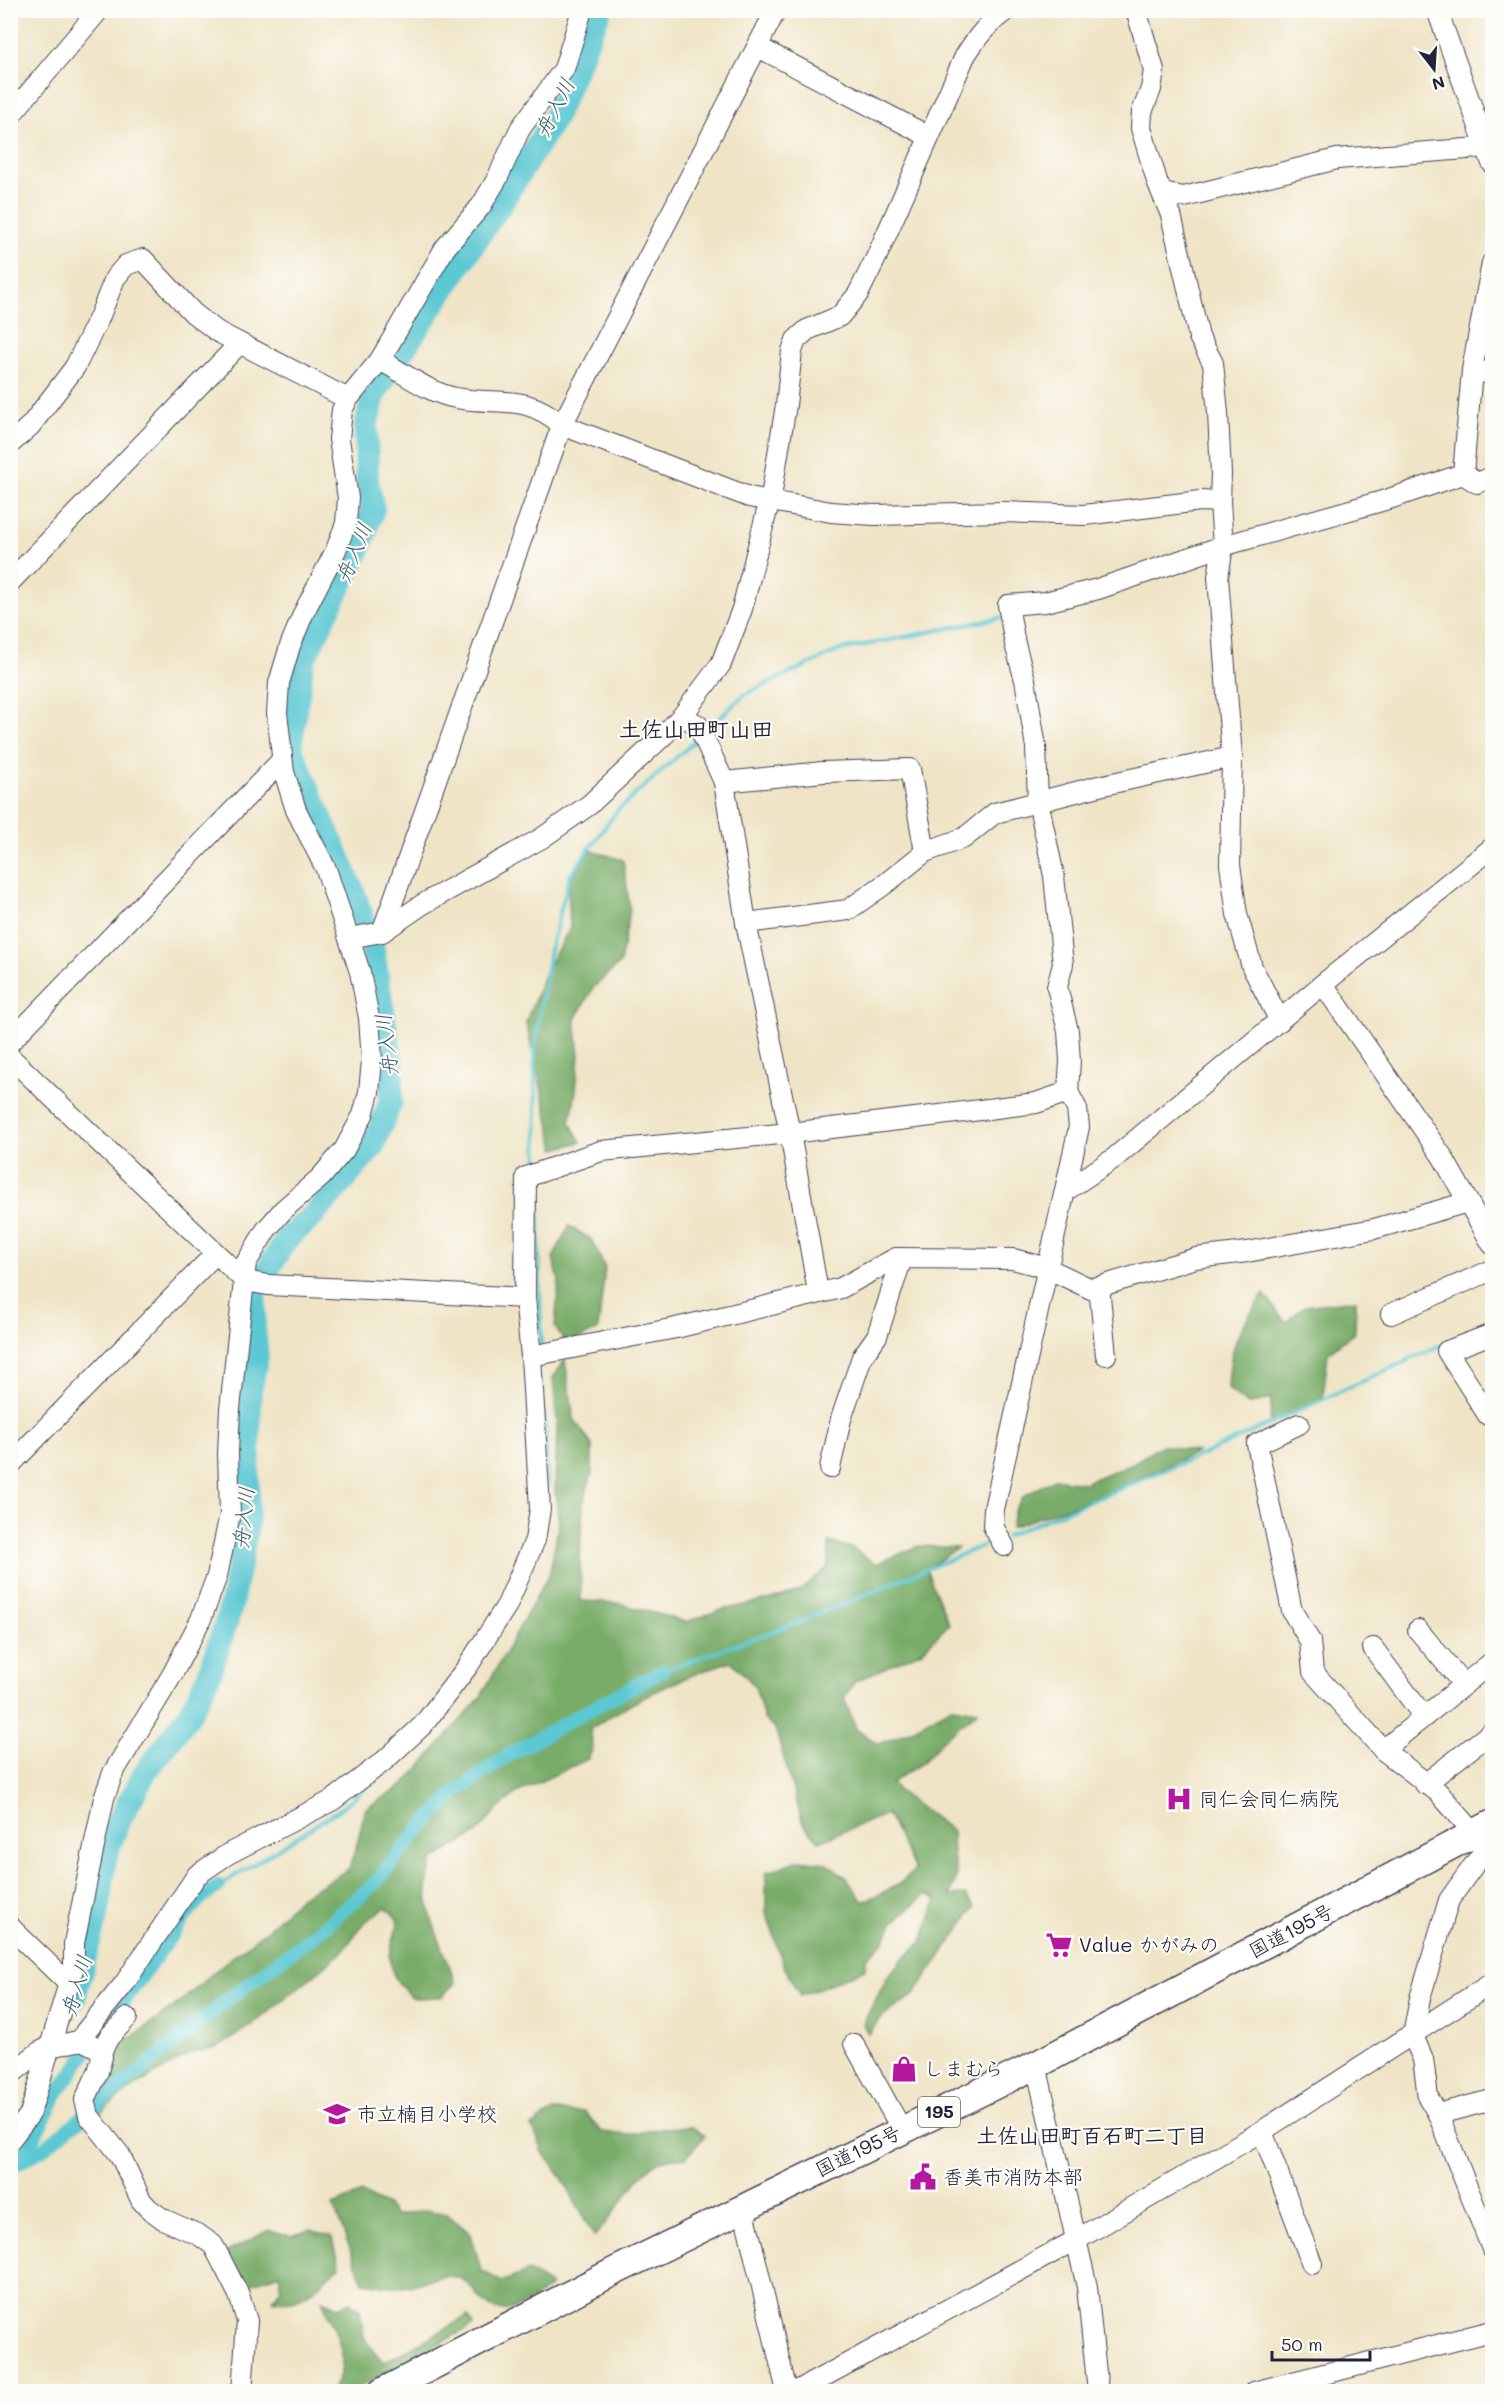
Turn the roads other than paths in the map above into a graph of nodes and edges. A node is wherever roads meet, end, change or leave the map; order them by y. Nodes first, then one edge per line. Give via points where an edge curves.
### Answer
1 (99, 10) edge
2 (582, 10) edge
3 (776, 10) edge
4 (1007, 10) edge
5 (1136, 10) edge
6 (1437, 10) edge
7 (758, 47) junction
8 (10, 116) edge
9 (928, 136) junction
10 (1490, 152) edge
11 (1162, 193) junction
12 (1492, 263) edge
13 (239, 344) junction
14 (389, 365) junction
15 (1492, 370) edge
16 (1472, 375) junction
17 (348, 399) junction
18 (562, 425) junction
19 (10, 444) edge
20 (1477, 478) edge
21 (769, 501) junction
22 (1220, 502) junction
23 (1223, 546) junction
24 (10, 582) edge
25 (695, 727) junction
26 (1232, 757) junction
27 (282, 760) junction
28 (724, 782) junction
29 (1038, 801) junction
30 (1492, 848) edge
31 (925, 852) junction
32 (746, 924) junction
33 (382, 932) junction
34 (349, 938) junction
35 (1323, 984) junction
36 (1280, 1021) junction
37 (10, 1042) edge
38 (10, 1057) edge
39 (1068, 1092) junction
40 (790, 1133) junction
41 (1067, 1190) junction
42 (1468, 1202) junction
43 (1492, 1244) edge
44 (215, 1254) junction
45 (902, 1258) junction
46 (1047, 1268) junction
47 (1492, 1270) edge
48 (245, 1281) junction
49 (1099, 1287) junction
50 (818, 1292) junction
51 (525, 1298) junction
52 (1391, 1314) dead end
53 (1492, 1334) edge
54 (541, 1354) junction
55 (1106, 1355) dead end
56 (1488, 1415) dead end
57 (1299, 1424) dead end
58 (10, 1465) edge
59 (830, 1468) dead end
60 (1004, 1546) dead end
61 (1418, 1630) dead end
62 (1373, 1648) dead end
63 (1492, 1662) edge
64 (1464, 1685) junction
65 (1424, 1716) junction
66 (1492, 1732) edge
67 (1383, 1750) junction
68 (1425, 1784) junction
69 (1487, 1834) edge
70 (10, 1927) edge
71 (68, 1983) junction
72 (1492, 1983) edge
73 (128, 2018) dead end
74 (1413, 2036) junction
75 (854, 2044) dead end
76 (91, 2045) junction
77 (56, 2046) junction
78 (1036, 2065) junction
79 (10, 2075) edge
80 (1492, 2100) edge
81 (1438, 2114) junction
82 (902, 2130) junction
83 (1262, 2131) junction
84 (10, 2140) edge
85 (743, 2207) junction
86 (1076, 2240) junction
87 (1492, 2249) edge
88 (1312, 2264) dead end
89 (1492, 2331) edge
90 (242, 2391) edge
91 (382, 2391) edge
92 (787, 2391) edge
93 (795, 2391) edge
94 (1098, 2391) edge
95 (1254, 2391) edge

1 - 8 street
2 - 14 street via 564,69 520,129 481,206 445,248
3 - 7 street
4 - 9 street via 978,35 969,49
5 - 11 street via 1154,70 1141,128
6 - 10 street
7 - 9 street
7 - 18 street
9 - 21 street via 858,294 840,316 807,330 796,340
10 - 11 street via 1337,159 1184,197
11 - 22 street via 1174,225 1199,337 1213,363
12 - 16 street
13 - 17 street
13 - 19 street via 193,313 143,259 126,265 115,278 75,367 31,425
13 - 24 street
14 - 17 street
14 - 18 street via 438,392 456,398 513,401 548,413
15 - 16 street
16 - 20 street
17 - 27 street via 342,410 339,439 348,498 346,523 294,637 279,683 277,713
18 - 21 street
18 - 33 street
20 - 23 street
21 - 22 street via 874,515 1084,515
21 - 25 street via 742,609
22 - 23 street
23 - 26 street via 1218,577
23 - 29 street via 1098,589 1045,602 1008,605 1036,747
25 - 28 street
25 - 33 street via 542,838 423,904
26 - 29 street
26 - 36 street via 1230,865 1237,914 1252,968
27 - 34 street via 296,810 326,869
27 - 37 street
28 - 31 street via 824,772 910,769
28 - 32 street
29 - 31 street via 996,813 964,838
29 - 39 street via 1054,876 1062,953 1057,987 1068,1031
30 - 35 street
31 - 32 street via 848,910
32 - 40 street
33 - 34 street
34 - 48 street via 369,1018 372,1060 363,1115 344,1150 321,1178 266,1230 246,1263
35 - 36 street
35 - 42 street via 1442,1156
36 - 41 street via 1113,1159
38 - 44 street
39 - 40 street via 1036,1102
39 - 41 street via 1077,1109 1079,1127
40 - 50 street
40 - 51 street via 601,1151 526,1177
41 - 46 street
42 - 43 street
42 - 49 street via 1374,1229 1196,1258
44 - 48 street
44 - 58 street
45 - 46 street via 1013,1259
45 - 50 street via 841,1288
45 - 59 street via 877,1336 862,1357 841,1419
46 - 49 street via 1090,1289
46 - 60 street via 993,1518
47 - 52 street
48 - 51 street
48 - 71 street via 230,1409 230,1514 217,1576 177,1666 113,1773
49 - 55 street
50 - 54 street via 676,1328
51 - 54 street
53 - 56 street via 1447,1351
54 - 76 street via 540,1509 535,1540 507,1605 468,1666 423,1725 384,1761 333,1800 228,1854 197,1875 124,1984 85,2031
57 - 67 street via 1257,1444 1292,1611 1310,1641 1313,1672
61 - 64 street
62 - 65 street
63 - 64 street
64 - 65 street
65 - 67 street
66 - 68 street
67 - 68 street
68 - 69 street
69 - 74 street via 1481,1855 1449,1900
69 - 78 highway, 国道195号 / 195
70 - 71 street
71 - 77 street
72 - 74 street
73 - 76 street via 109,2037
74 - 81 street via 1423,2059 1428,2097
74 - 83 street
75 - 82 street
76 - 77 street
76 - 90 street via 100,2066 88,2092 87,2110 120,2155 148,2208 213,2245 239,2295 247,2321
77 - 79 street via 39,2052
77 - 84 street via 30,2114
78 - 82 highway, 国道195号 / 195
78 - 86 street
80 - 81 street
81 - 87 street
82 - 85 highway, 国道195号 / 195
83 - 86 street
83 - 88 street
85 - 91 highway, 国道195号 / 195
85 - 92 street
86 - 93 street
86 - 94 street via 1087,2286
89 - 95 street

